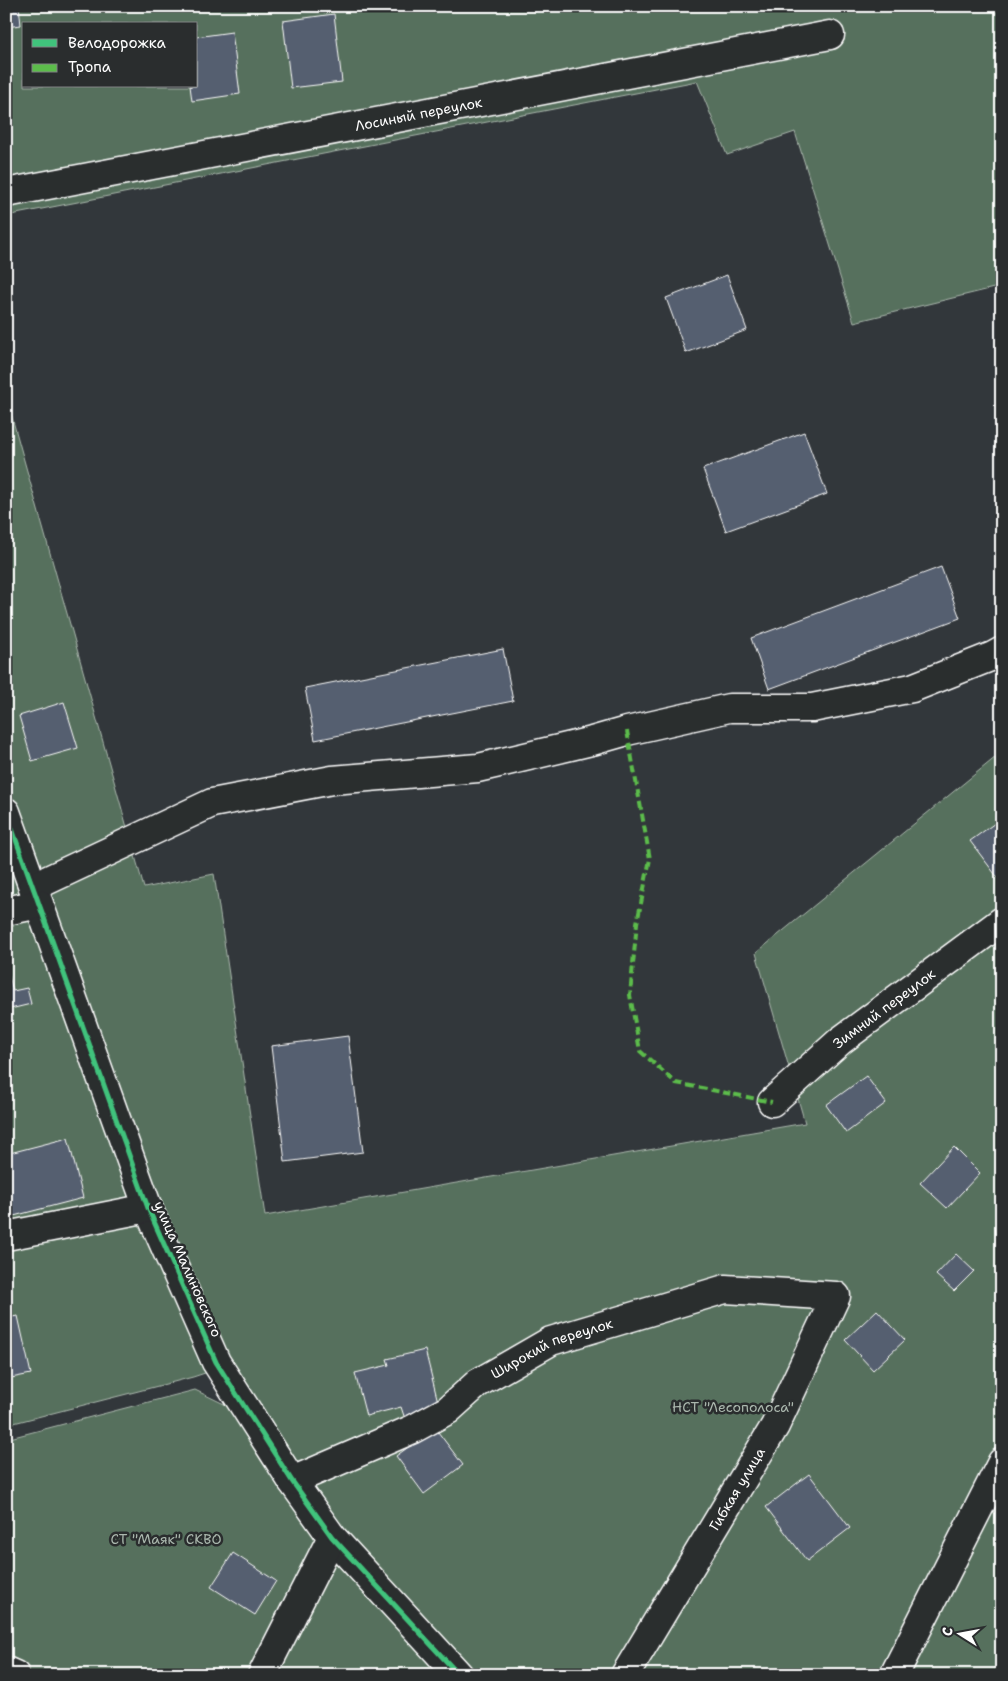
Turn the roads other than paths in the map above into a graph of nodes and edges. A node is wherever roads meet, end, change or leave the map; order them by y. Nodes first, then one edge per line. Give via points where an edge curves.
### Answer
1 (830, 35) dead end
2 (6, 193) edge
3 (1002, 651) edge
4 (6, 812) edge
5 (36, 895) junction
6 (6, 911) edge
7 (1002, 921) edge
8 (772, 1102) dead end
9 (148, 1208) junction
10 (6, 1236) edge
11 (836, 1296) joint
12 (1002, 1462) edge
13 (292, 1482) junction
14 (332, 1537) junction
15 (6, 1670) edge
16 (15, 1675) edge
17 (262, 1675) edge
18 (458, 1675) edge
19 (625, 1675) edge
20 (894, 1675) edge

1 - 2 street, Лосиный переулок
3 - 5 street via 912,688 812,708 729,708 478,768 332,780 212,803
4 - 5 street, улица Малиновского
5 - 6 street
5 - 9 street, улица Малиновского
7 - 8 street, Зимний переулок via 840,1042
9 - 10 street
9 - 13 street, улица Малиновского via 216,1362
11 - 13 street, Широкий переулок via 726,1289 551,1341 478,1383 448,1410 413,1429
11 - 19 street, Гибкая улица via 775,1426
12 - 20 street
13 - 14 street, улица Малиновского
14 - 17 street
14 - 18 street, улица Малиновского
15 - 16 street

